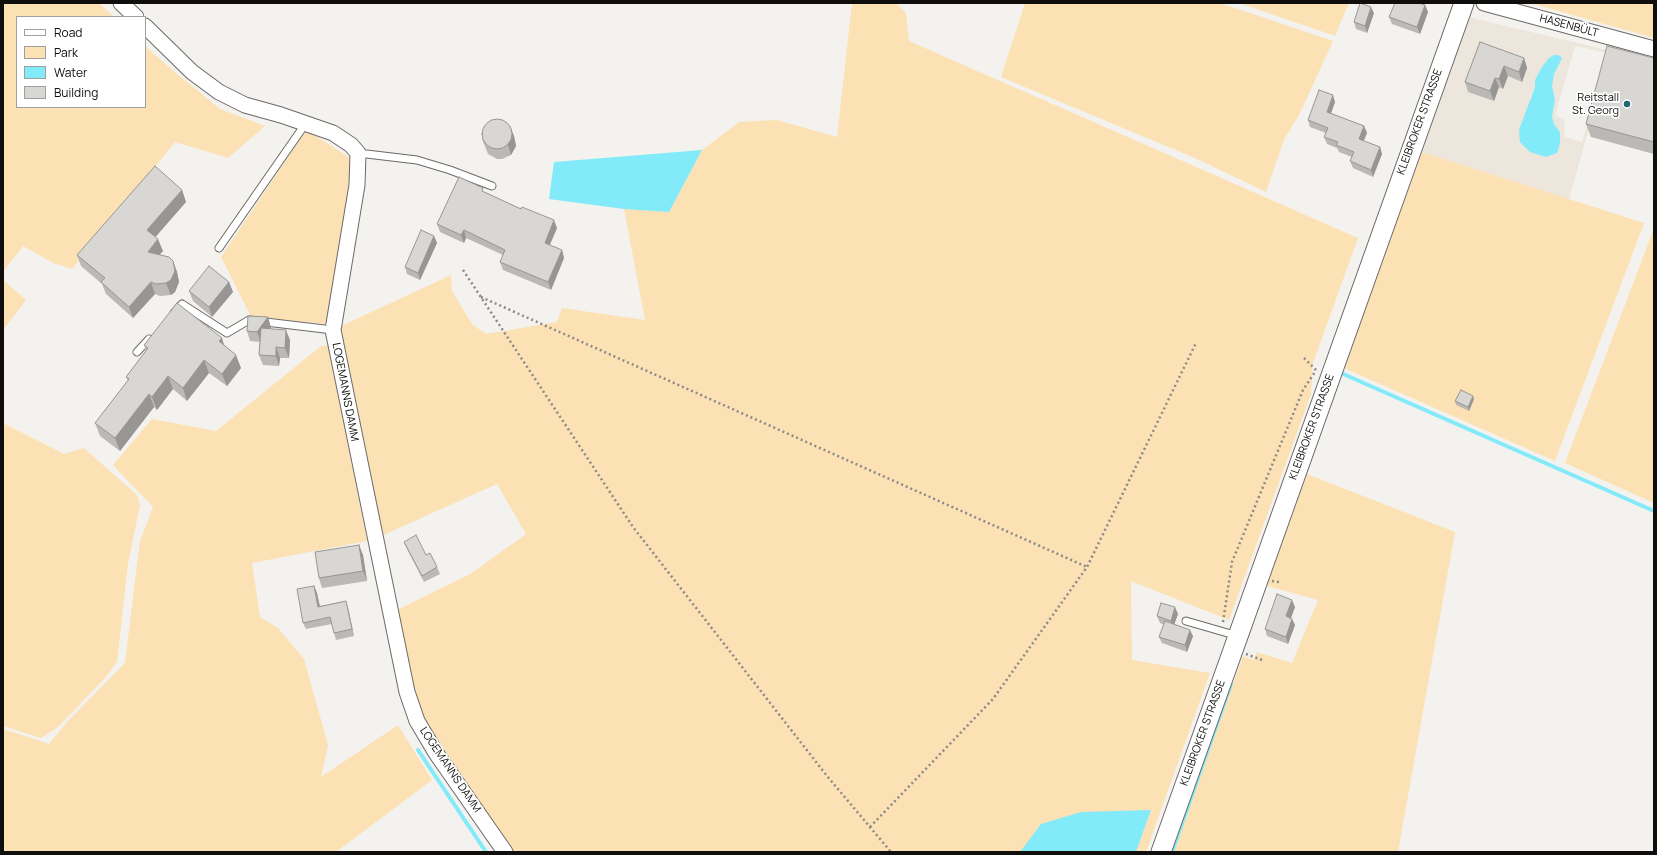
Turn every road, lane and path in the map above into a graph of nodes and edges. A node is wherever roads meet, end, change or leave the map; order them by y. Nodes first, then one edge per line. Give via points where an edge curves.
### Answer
1 (121, 3) edge
2 (1464, 3) edge
3 (1484, 3) edge
4 (135, 16) edge
5 (146, 27) edge
6 (1654, 49) edge
7 (306, 123) junction
8 (358, 153) junction
9 (492, 186) dead end
10 (219, 248) dead end
11 (463, 270) dead end
12 (480, 297) junction
13 (167, 320) edge
14 (333, 330) junction
15 (152, 336) edge
16 (1196, 343) dead end
17 (137, 352) dead end
18 (1304, 358) dead end
19 (1316, 370) dead end
20 (1087, 566) junction
21 (1186, 621) dead end
22 (1238, 636) junction
23 (870, 827) junction
24 (505, 852) edge
25 (891, 852) edge
26 (1160, 852) edge

1 - 4 street
2 - 22 street, KLEIBROKER STRASSE
3 - 6 street, HASENBÜLT
5 - 7 street via 192,72 219,92 245,105
7 - 8 street via 333,133
7 - 10 lane
8 - 9 lane via 418,160
8 - 14 street, LOGEMANNS DAMM via 357,185
11 - 12 path
12 - 20 path
12 - 23 path via 633,527 827,776
13 - 14 lane via 182,304 227,333 249,320
14 - 24 street, LOGEMANNS DAMM via 407,692 417,721
15 - 17 lane
16 - 20 path
18 - 19 path
20 - 23 path via 992,699
21 - 22 lane
22 - 26 street, KLEIBROKER STRASSE
23 - 25 path

